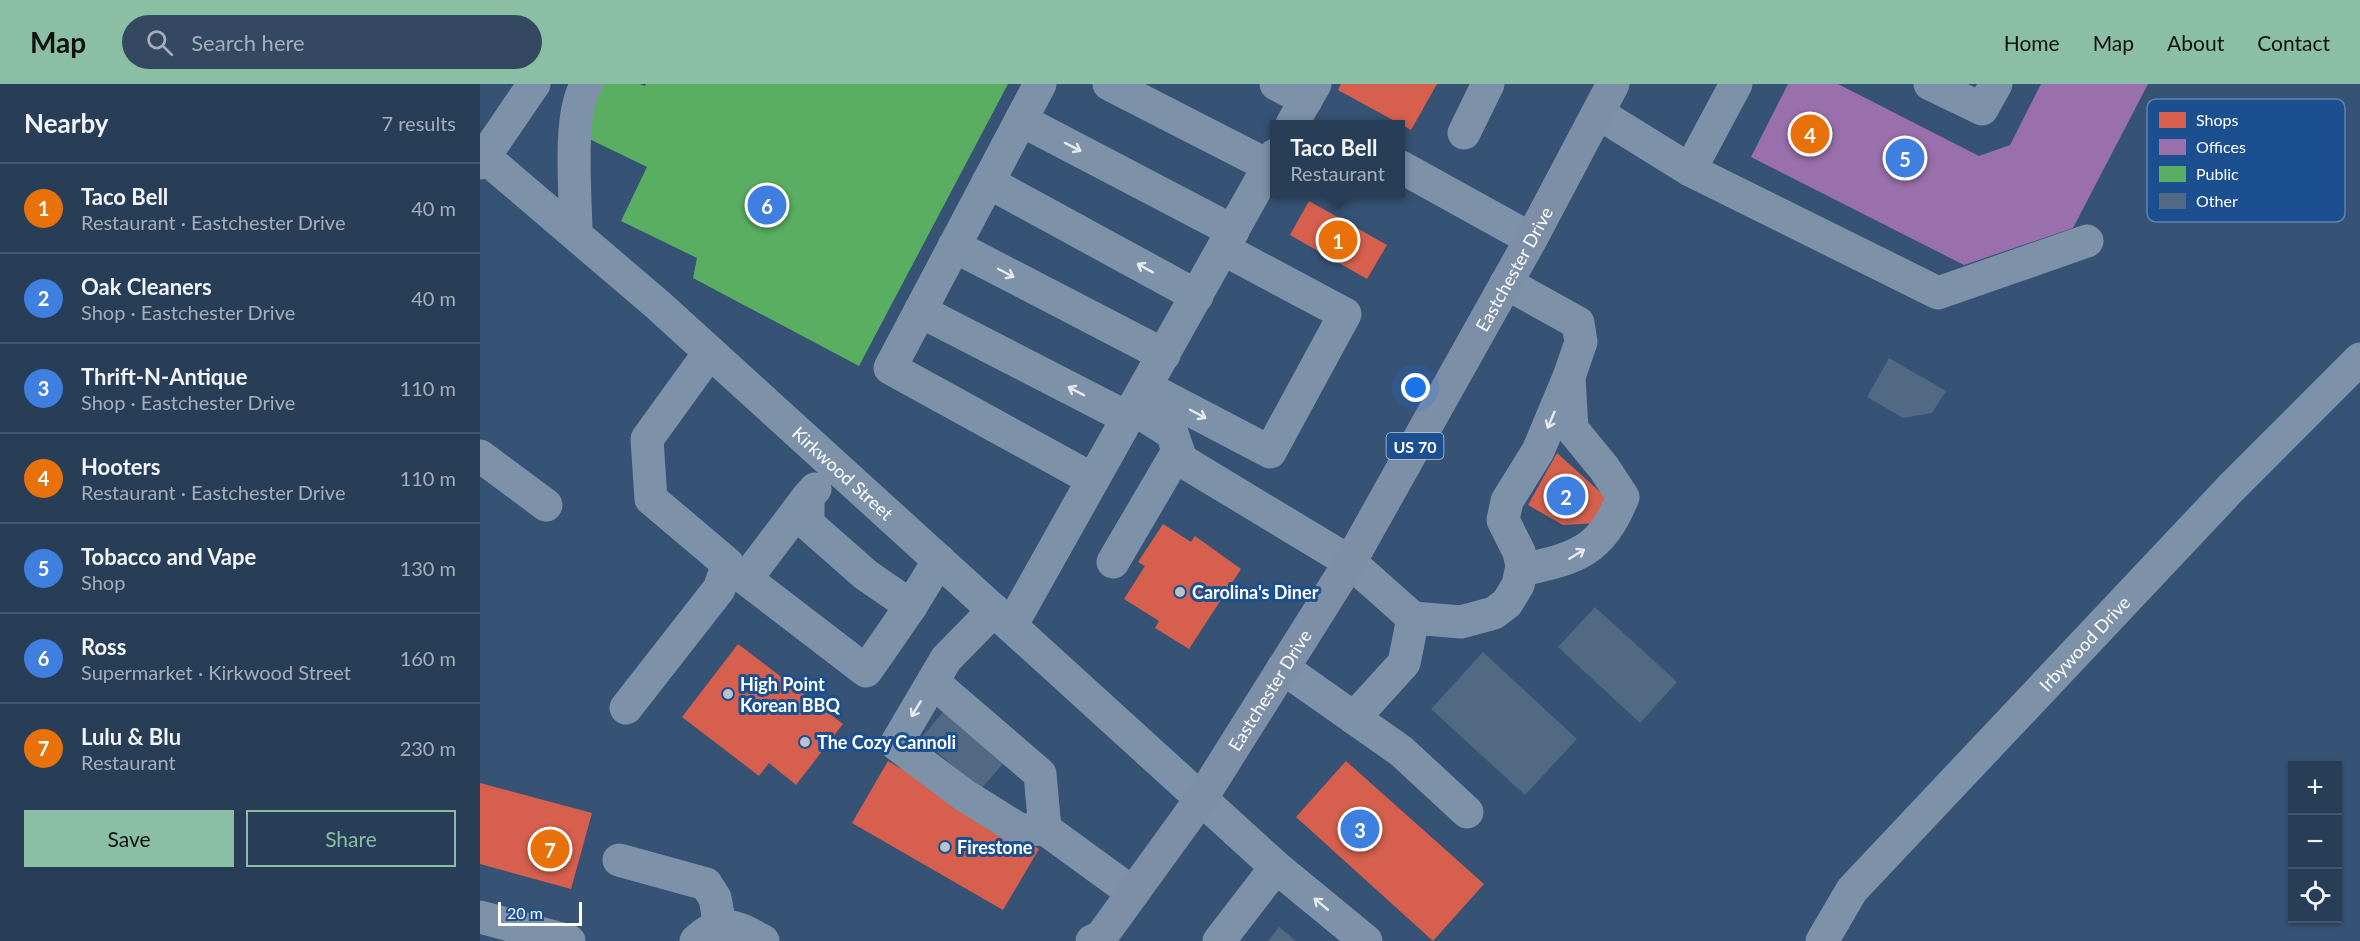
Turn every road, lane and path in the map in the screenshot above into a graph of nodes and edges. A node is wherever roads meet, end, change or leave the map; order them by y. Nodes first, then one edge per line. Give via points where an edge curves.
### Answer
1 (534, 84) edge
2 (586, 84) edge
3 (1040, 84) edge
4 (1109, 84) edge
5 (1276, 84) edge
6 (1488, 84) edge
7 (1613, 84) edge
8 (1736, 84) edge
9 (1930, 84) edge
10 (1996, 84) edge
11 (1307, 109) edge
12 (1598, 113) junction
13 (1021, 120) junction
14 (1464, 133) dead end
15 (482, 157) edge
16 (1270, 160) edge
17 (1270, 165) edge
18 (1405, 169) edge
19 (1690, 170) junction
20 (988, 182) junction
21 (576, 234) junction
22 (1531, 239) junction
23 (1228, 240) junction
24 (2087, 241) dead end
25 (954, 246) junction
26 (1506, 283) junction
27 (1197, 296) junction
28 (920, 311) junction
29 (710, 352) junction
30 (1164, 355) junction
31 (2360, 359) edge
32 (1569, 377) junction
33 (1136, 405) junction
34 (1178, 451) junction
35 (480, 456) edge
36 (836, 466) junction
37 (1092, 479) junction
38 (808, 497) junction
39 (546, 504) dead end
40 (939, 560) junction
41 (1113, 562) dead end
42 (1350, 562) junction
43 (1522, 570) junction
44 (737, 572) junction
45 (911, 606) junction
46 (1002, 618) junction
47 (1413, 618) junction
48 (1283, 668) junction
49 (940, 670) junction
50 (626, 708) dead end
51 (1354, 718) junction
52 (1201, 799) junction
53 (1467, 812) dead end
54 (1032, 829) junction
55 (619, 860) dead end
56 (1276, 867) junction
57 (1133, 893) junction
58 (480, 917) edge
59 (708, 933) edge
60 (554, 939) edge
61 (1098, 940) edge
62 (763, 941) edge
63 (1219, 941) edge
64 (1366, 941) edge
65 (1822, 941) edge

1 - 15 street
2 - 21 street via 580,95 575,129
3 - 13 street
4 - 16 street
5 - 11 street
6 - 14 street
7 - 12 main road, Eastchester Drive / US 70
8 - 19 street
9 - 10 street via 1982,110
12 - 19 street
12 - 22 main road, Eastchester Drive / US 70
13 - 20 street
13 -> 23 street
15 - 21 street, Kirkwood Street
17 - 23 street
18 - 22 street
19 - 24 street via 1938,293
20 - 25 street
27 -> 20 street
21 - 29 street, Kirkwood Street
22 - 26 main road, Eastchester Drive / US 70
23 - 27 street
33 -> 23 street via 1270,452 1345,314
25 - 28 street
25 -> 30 street
26 - 32 street via 1578,323 1581,342
26 - 42 main road, Eastchester Drive / US 70
27 - 30 street
33 -> 28 street
28 - 37 street via 890,368
29 - 36 street, Kirkwood Street
29 - 44 street via 647,439 651,499
30 - 33 street
31 - 65 street, Irbywood Drive via 2231,488 1852,890
32 -> 43 street via 1538,452 1507,501 1503,520 1519,552
43 -> 32 street via 1570,559 1591,546 1613,521 1623,497 1572,429
33 - 34 street via 1172,433
33 - 37 street
34 - 41 street
34 - 42 street via 1181,460
35 - 39 street
36 - 38 street
36 - 40 street, Kirkwood Street
37 - 46 street
38 - 44 street
38 - 45 street via 808,524 866,576
40 - 45 street
40 - 46 street, Kirkwood Street
42 - 47 street
42 - 48 main road, Eastchester Drive / US 70
43 - 47 street via 1507,603 1494,613 1461,622
44 - 45 street via 866,671
44 - 50 street via 719,589
46 - 49 street
46 - 52 street, Kirkwood Street
47 - 51 street via 1404,663
48 - 51 street
48 - 52 main road, Eastchester Drive / US 70
49 - 54 street via 1041,774
49 -> 54 street via 896,744 964,795
51 - 53 street via 1401,751
52 - 56 street, Kirkwood Street
52 - 57 main road, Eastchester Drive / US 70
54 - 57 street
55 - 59 street via 706,884 716,898
56 - 63 street
64 -> 56 street, Kirkwood Street
57 - 61 main road, Eastchester Drive / US 70
58 - 60 street
59 - 62 street via 737,927

